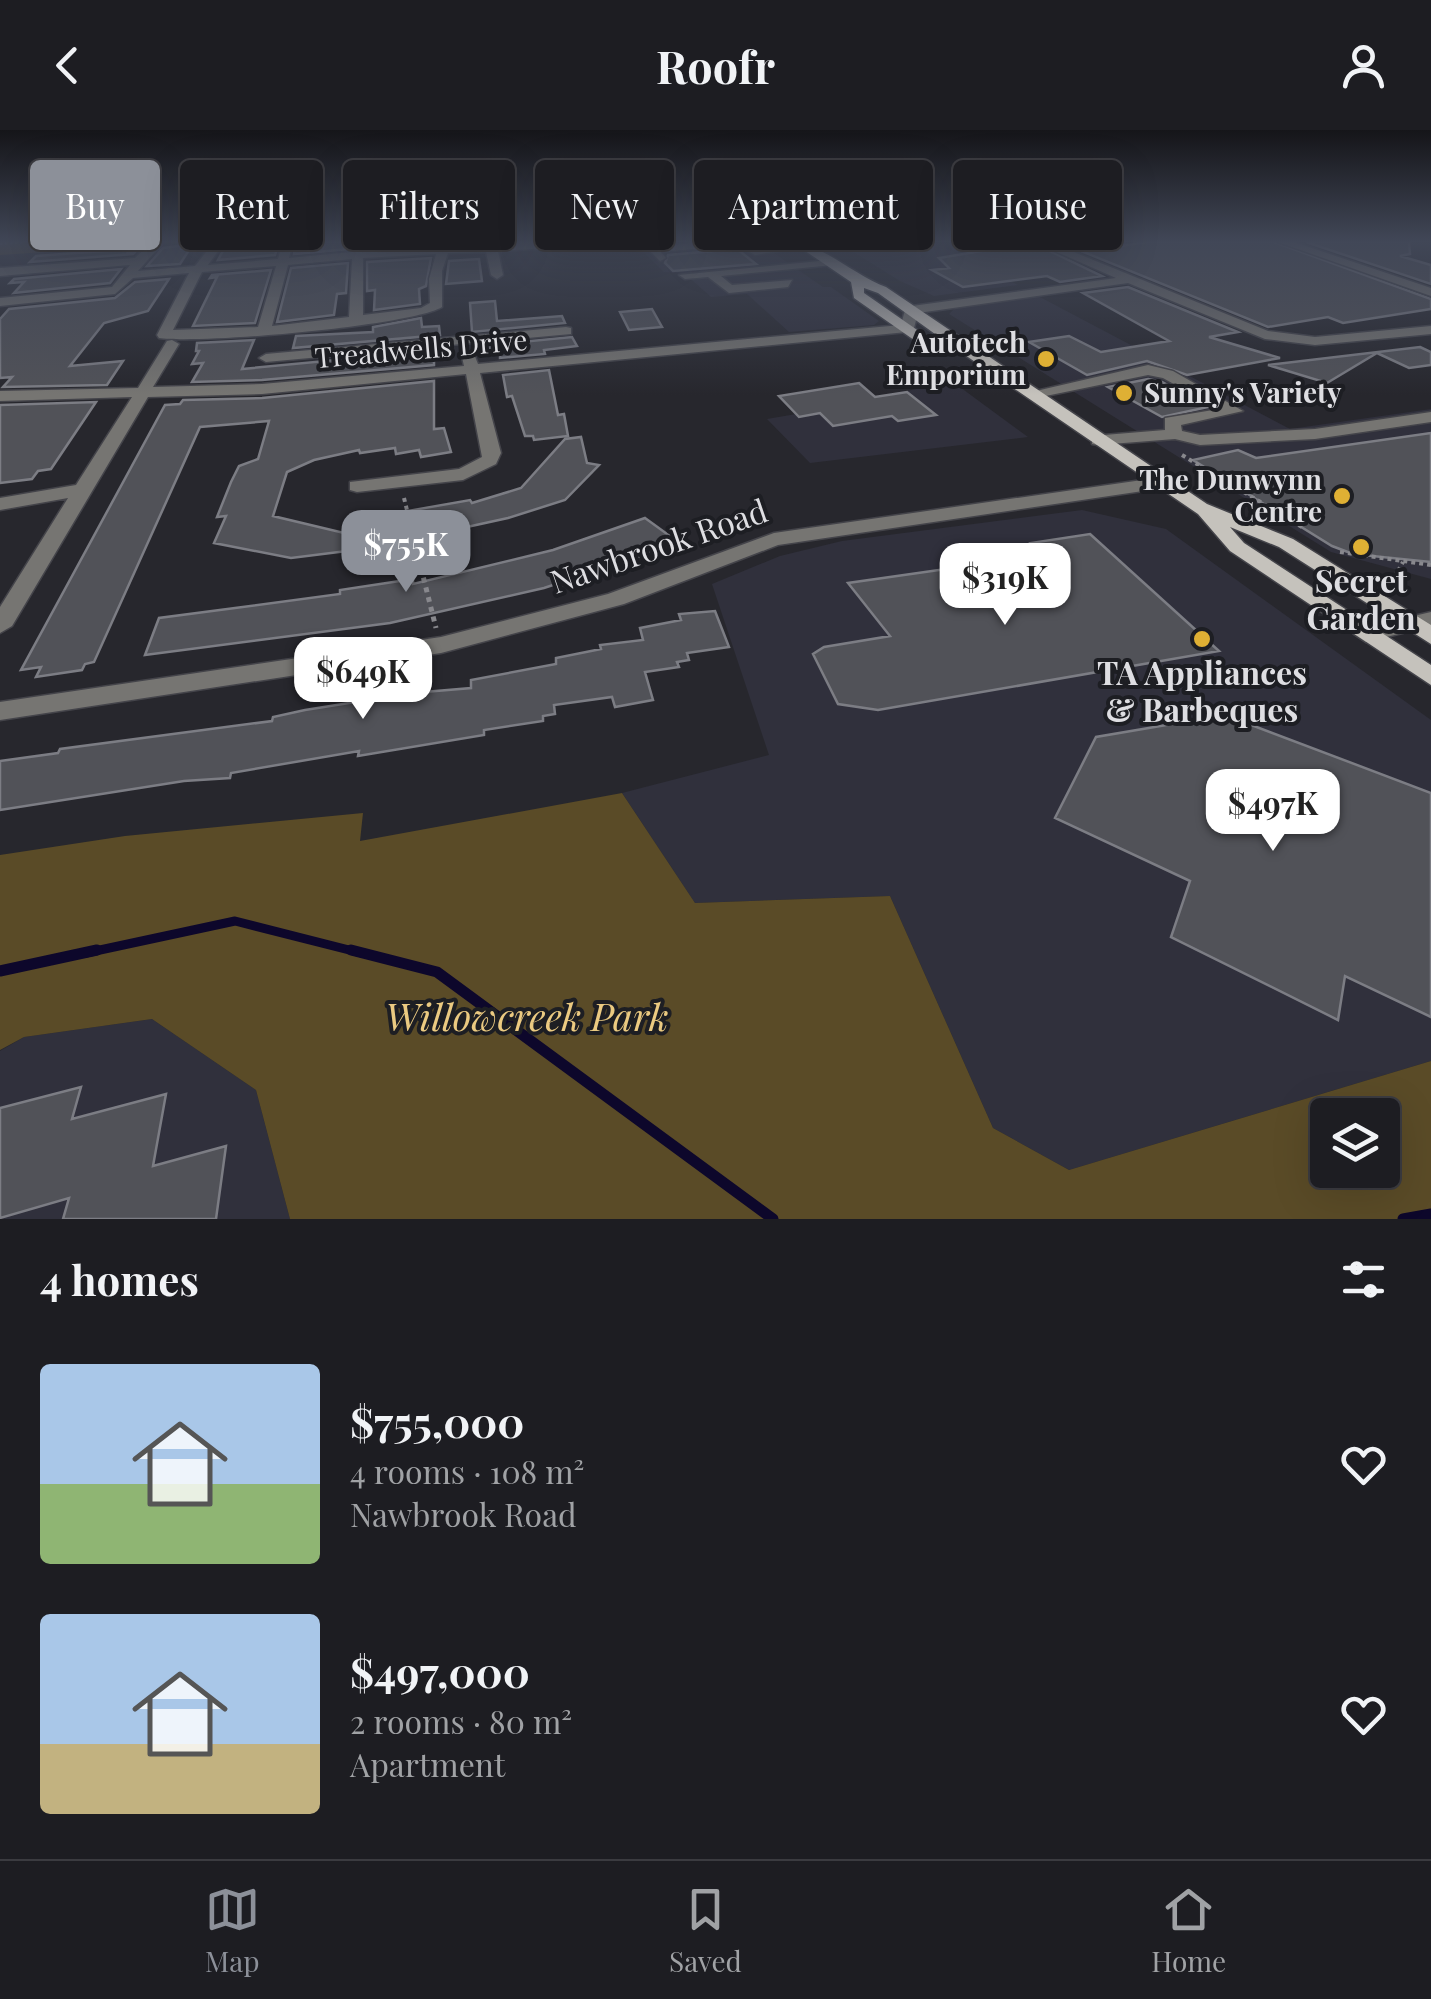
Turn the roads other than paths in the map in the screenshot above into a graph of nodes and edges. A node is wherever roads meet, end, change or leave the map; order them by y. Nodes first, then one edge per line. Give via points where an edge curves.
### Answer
1 (104, 293) edge
2 (184, 293) edge
3 (273, 293) edge
4 (356, 293) edge
5 (436, 293) edge
6 (857, 293) edge
7 (888, 293) edge
8 (1031, 293) edge
9 (1157, 293) edge
10 (0, 302) edge
11 (919, 308) junction
12 (356, 322) junction
13 (906, 328) junction
14 (1431, 330) edge
15 (264, 331) junction
16 (566, 331) dead end
17 (468, 340) junction
18 (172, 344) dead end
19 (965, 351) junction
20 (266, 358) dead end
21 (470, 370) junction
22 (144, 392) junction
23 (1030, 394) junction
24 (0, 396) edge
25 (1431, 417) edge
26 (1175, 434) junction
27 (1098, 440) junction
28 (1162, 483) junction
29 (356, 486) dead end
30 (82, 490) junction
31 (0, 504) edge
32 (1200, 508) junction
33 (0, 626) edge
34 (1424, 626) edge
35 (1366, 634) junction
36 (1431, 678) edge
37 (0, 711) edge

1 - 10 street
2 - 15 street via 164,335
3 - 15 street
4 - 12 street
5 - 12 street via 433,308
6 - 13 main road
7 - 11 main road
8 - 11 street
9 - 14 street via 1275,337 1315,342
11 - 13 street
11 - 19 main road
12 - 15 street
13 - 19 main road via 929,344
13 - 21 street, Treadwells Drive
16 - 17 street
17 - 20 street
17 - 21 street
18 - 22 street
19 - 23 main road
21 - 22 street, Treadwells Drive
21 - 29 street via 490,460 462,474
22 - 24 street, Treadwells Drive
22 - 30 street
23 - 26 street via 1148,370 1234,411 1172,422
23 - 27 main road
25 - 26 street via 1315,434 1200,440
26 - 27 street
27 - 28 main road
28 - 32 main road
28 - 37 street, Nawbrook Road via 774,539 616,599 441,645
30 - 31 street
30 - 33 street
32 - 34 main road via 1286,543
32 - 35 main road via 1238,547
34 - 35 street
35 - 36 main road

